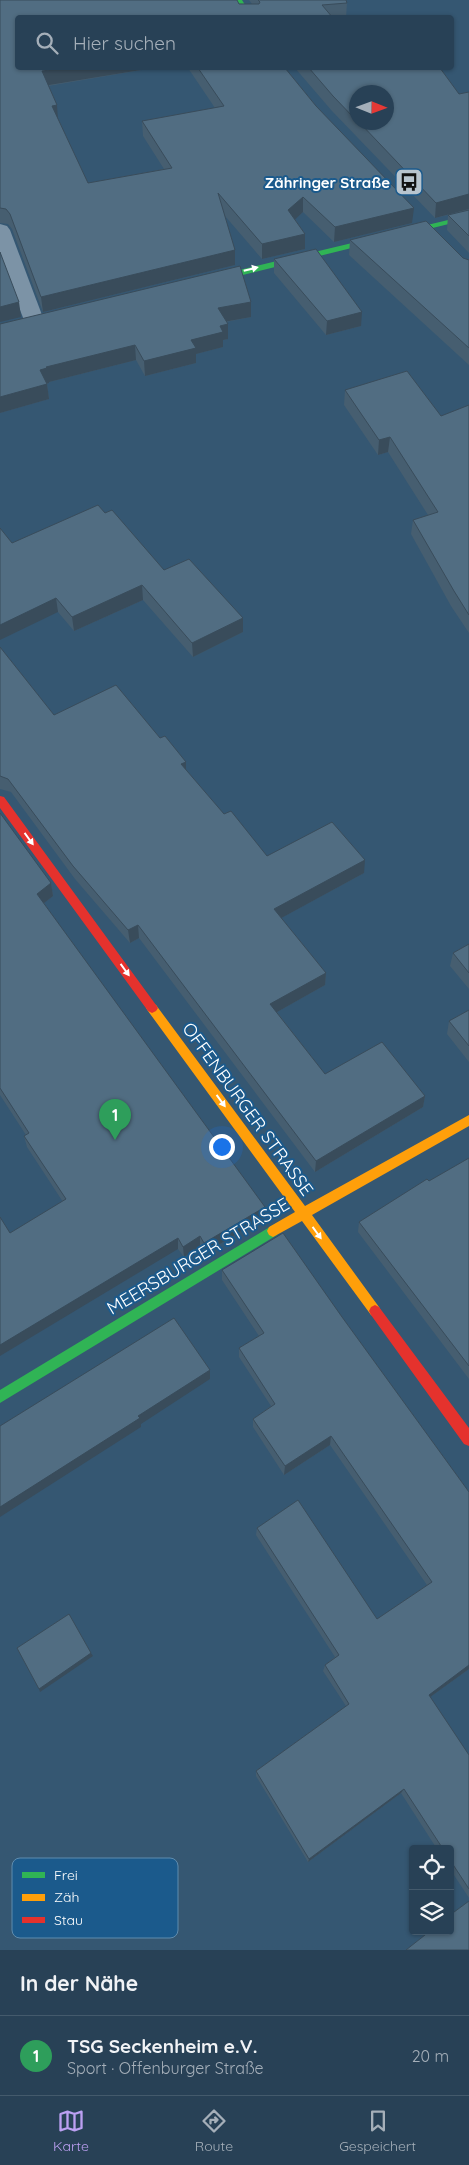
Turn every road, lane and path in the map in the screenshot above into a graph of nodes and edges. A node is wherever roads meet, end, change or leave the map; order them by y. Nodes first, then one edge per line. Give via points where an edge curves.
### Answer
1 (238, 0) edge
2 (248, 15) edge
3 (469, 217) edge
4 (425, 222) junction
5 (0, 230) edge
6 (442, 240) edge
7 (198, 282) edge
8 (35, 323) edge
9 (0, 800) edge
10 (469, 1120) edge
11 (302, 1212) junction
12 (0, 1397) edge
13 (469, 1439) edge

1 - 2 street
3 - 4 street
4 - 6 street
7 -> 4 street
5 - 8 street
9 -> 11 street, OFFENBURGER STRASSE
10 - 11 street, MEERSBURGER STRASSE
11 - 12 street, MEERSBURGER STRASSE
11 -> 13 street, OFFENBURGER STRASSE

